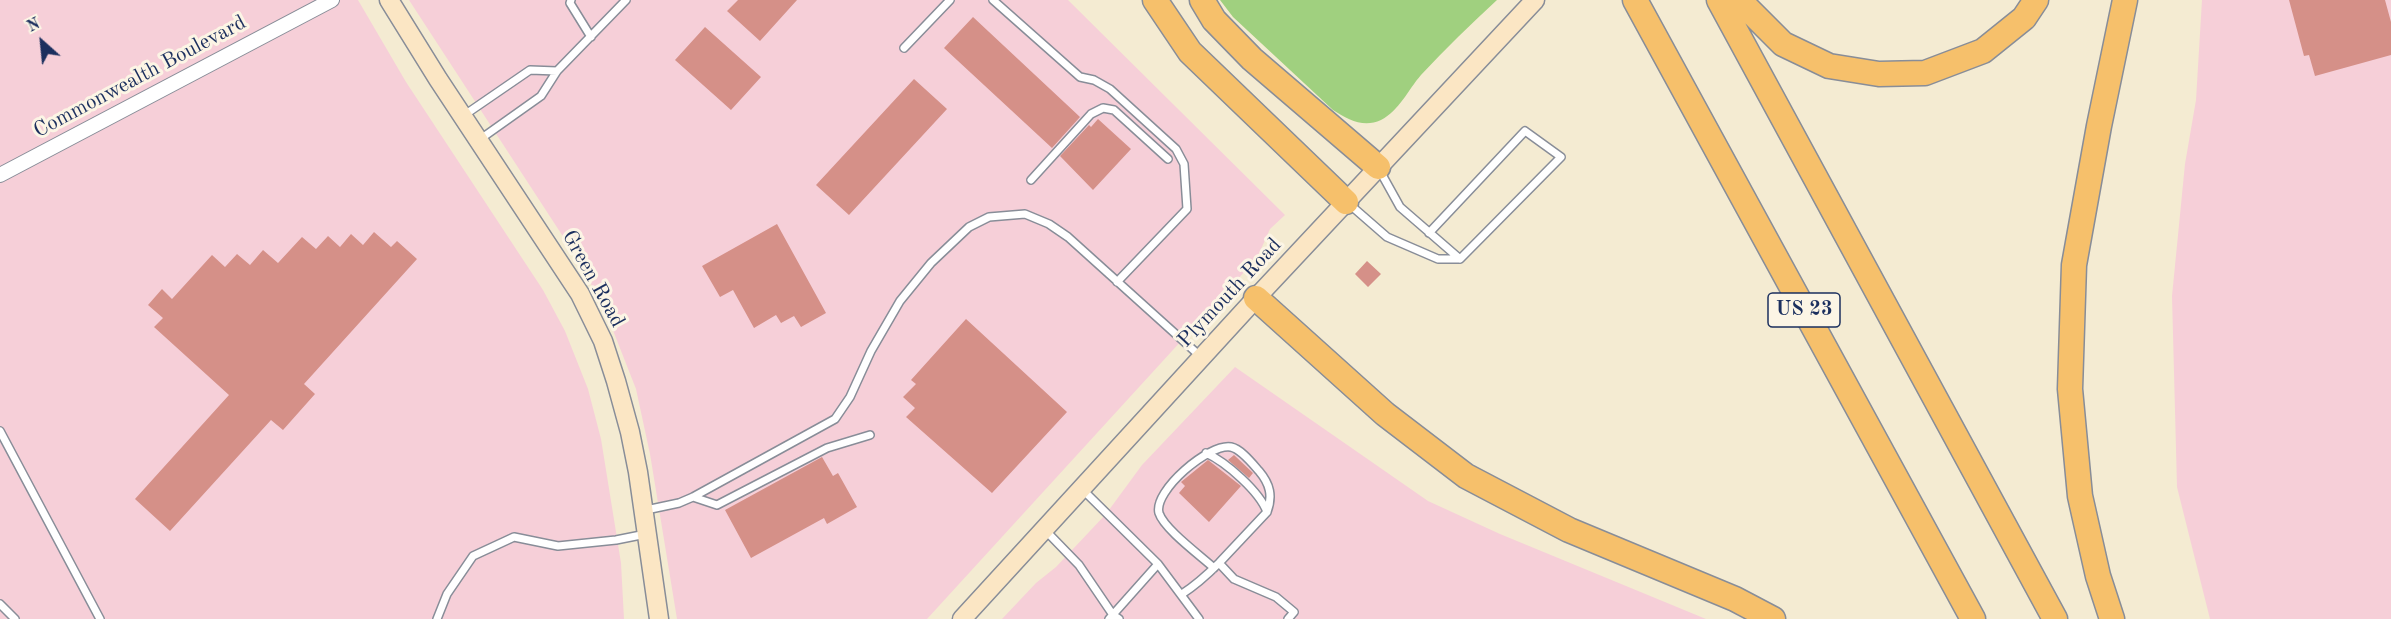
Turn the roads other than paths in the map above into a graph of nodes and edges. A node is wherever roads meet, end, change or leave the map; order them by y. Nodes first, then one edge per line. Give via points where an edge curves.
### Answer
1 (332, 0) edge
2 (389, 0) edge
3 (571, 0) edge
4 (626, 0) edge
5 (950, 0) edge
6 (993, 0) edge
7 (1155, 0) edge
8 (1202, 0) edge
9 (1535, 0) edge
10 (1635, 0) edge
11 (1719, 0) edge
12 (1739, 0) edge
13 (2036, 0) edge
14 (2125, 0) edge
15 (591, 37) junction
16 (904, 48) dead end
17 (557, 71) junction
18 (463, 116) junction
19 (479, 140) junction
20 (1168, 159) dead end
21 (1378, 167) junction
22 (0, 175) edge
23 (1030, 180) dead end
24 (1346, 202) junction
25 (1429, 233) junction
26 (1460, 259) junction
27 (1117, 282) junction
28 (1256, 298) junction
29 (1202, 357) junction
30 (1, 434) edge
31 (870, 435) dead end
32 (1206, 453) junction
33 (1082, 488) junction
34 (693, 497) junction
35 (643, 510) junction
36 (1267, 512) junction
37 (1044, 529) junction
38 (646, 534) junction
39 (1158, 564) junction
40 (1216, 566) junction
41 (1182, 594) junction
42 (0, 604) edge
43 (1114, 618) edge
44 (15, 619) edge
45 (100, 619) edge
46 (437, 619) edge
47 (659, 619) edge
48 (962, 619) edge
49 (1199, 619) edge
50 (1288, 619) edge
51 (1773, 619) edge
52 (1973, 619) edge
53 (2055, 619) edge
54 (2112, 619) edge

1 - 22 street, Commonwealth Boulevard
2 - 18 main road, Green Road
3 - 15 lane
4 - 15 lane
5 - 16 lane
6 - 27 lane via 1080,77 1110,89 1176,149 1184,164 1187,209
7 - 24 highway via 1190,52
8 - 21 highway via 1214,20 1252,59
9 - 21 main road, Plymouth Road
10 - 52 highway, US 23
11 - 53 highway
12 - 13 highway via 1783,44 1829,66 1879,74 1925,73 1983,51 2024,18
14 - 54 highway via 2074,265 2070,389 2080,496
15 - 17 lane
17 - 18 lane via 530,70
17 - 19 lane via 541,96
18 - 19 main road, Green Road
19 - 35 main road, Green Road via 580,294 603,341 630,432
20 - 23 lane via 1114,110 1103,108 1088,117
21 - 24 main road, Plymouth Road
21 - 25 lane via 1400,207
24 - 26 lane via 1388,237 1438,259
24 - 28 main road, Plymouth Road
25 - 26 lane
25 - 26 lane via 1525,131 1561,157
27 - 29 lane
27 - 34 lane via 1049,224 1025,214 1004,214 978,221 931,263 900,301 835,419
28 - 29 main road, Plymouth Road
28 - 51 highway via 1385,414 1466,476 1569,530 1735,599
29 - 33 main road, Plymouth Road
30 - 45 lane
31 - 34 lane via 827,448 717,505
32 - 36 lane via 1218,458 1263,500
32 - 36 lane via 1230,447 1238,450 1266,479 1271,492
32 - 40 lane via 1169,489 1159,509 1171,529
33 - 37 main road, Plymouth Road
33 - 39 lane
34 - 35 lane
35 - 38 main road, Green Road
36 - 40 lane
37 - 43 lane via 1079,565
37 - 48 main road, Plymouth Road
38 - 46 lane via 558,546 514,537 473,556 447,594
38 - 47 main road, Green Road
39 - 41 lane
39 - 43 lane
40 - 41 lane
40 - 50 lane via 1234,579 1276,597 1294,612
41 - 49 lane
42 - 44 lane

